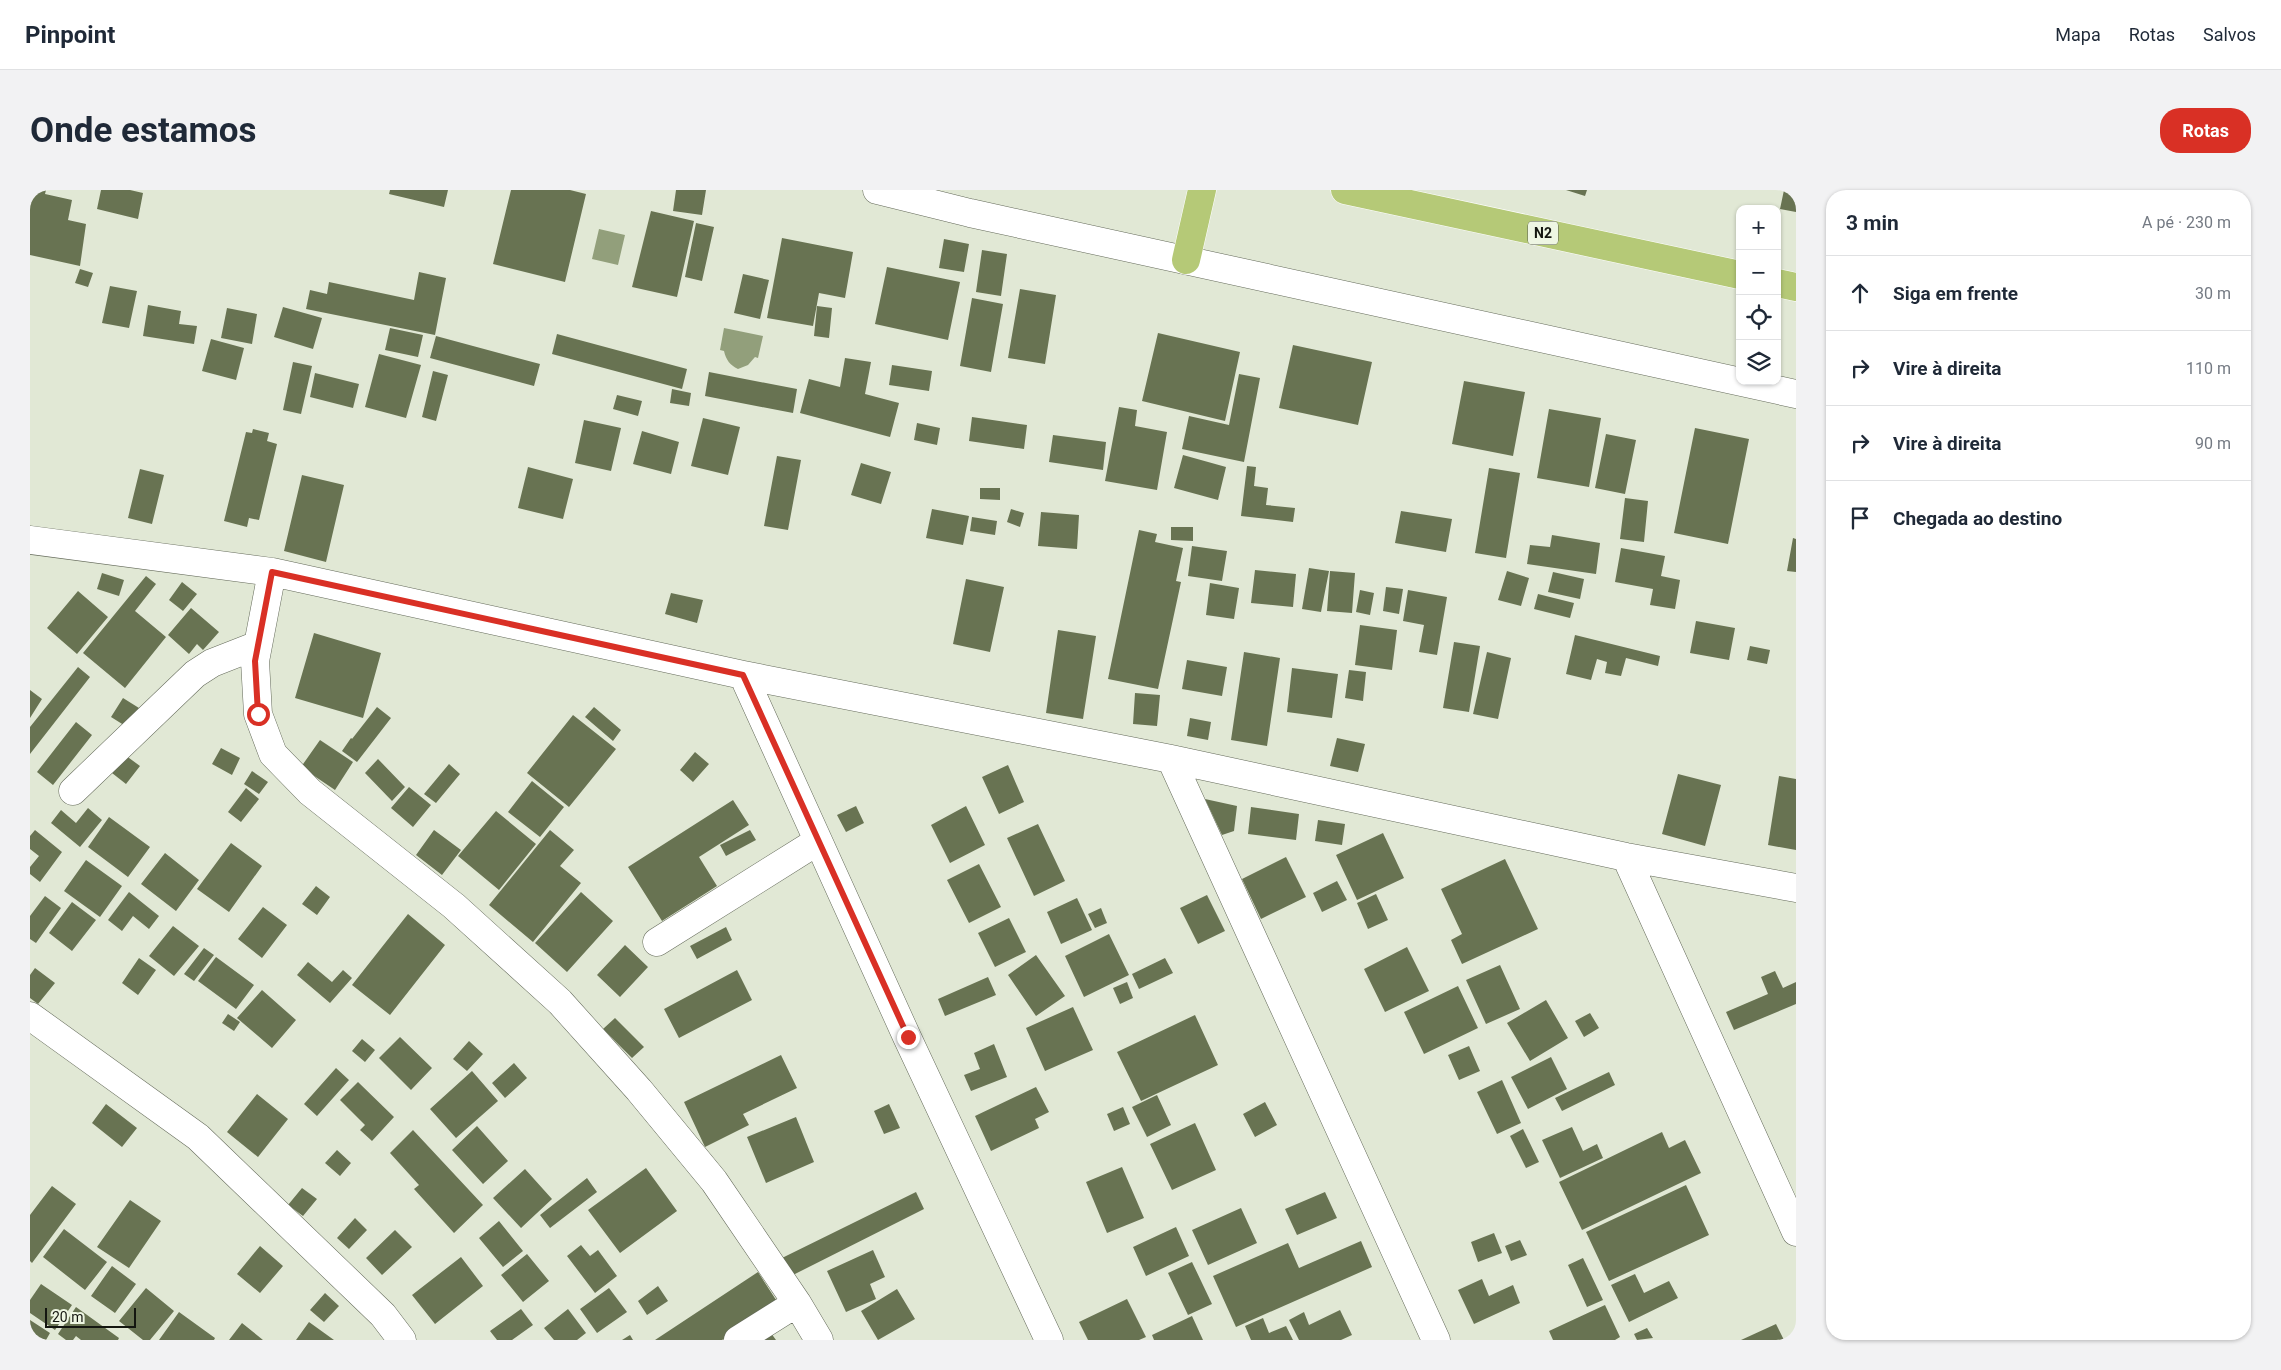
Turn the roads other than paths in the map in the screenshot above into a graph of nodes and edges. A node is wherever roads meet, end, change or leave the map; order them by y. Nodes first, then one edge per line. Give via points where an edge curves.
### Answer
1 (877, 190) edge
2 (1202, 190) edge
3 (1345, 190) edge
4 (1186, 260) junction
5 (1736, 274) edge
6 (1781, 284) edge
7 (1796, 288) edge
8 (1796, 394) edge
9 (30, 540) edge
10 (272, 572) junction
11 (258, 645) junction
12 (743, 675) junction
13 (1171, 759) junction
14 (73, 791) dead end
15 (818, 841) junction
16 (1626, 857) junction
17 (1796, 888) edge
18 (657, 942) dead end
19 (30, 1016) edge
20 (1796, 1232) edge
21 (797, 1303) junction
22 (402, 1340) edge
23 (738, 1340) edge
24 (819, 1340) edge
25 (1049, 1340) edge
26 (1436, 1340) edge

1 - 4 street
2 - 4 main road
3 - 5 main road, N2
4 - 8 street
6 - 7 main road
9 - 10 street
10 - 11 street
10 - 12 street
11 - 14 street via 212,663 195,674
11 - 21 street via 255,661 258,714 273,754 310,792 454,906 560,1002 714,1181
12 - 13 street
12 - 15 street
13 - 16 street
13 - 26 street
15 - 18 street
15 - 25 street
16 - 17 street
16 - 20 street
19 - 22 street via 198,1137 383,1315
21 - 23 street
21 - 24 street

